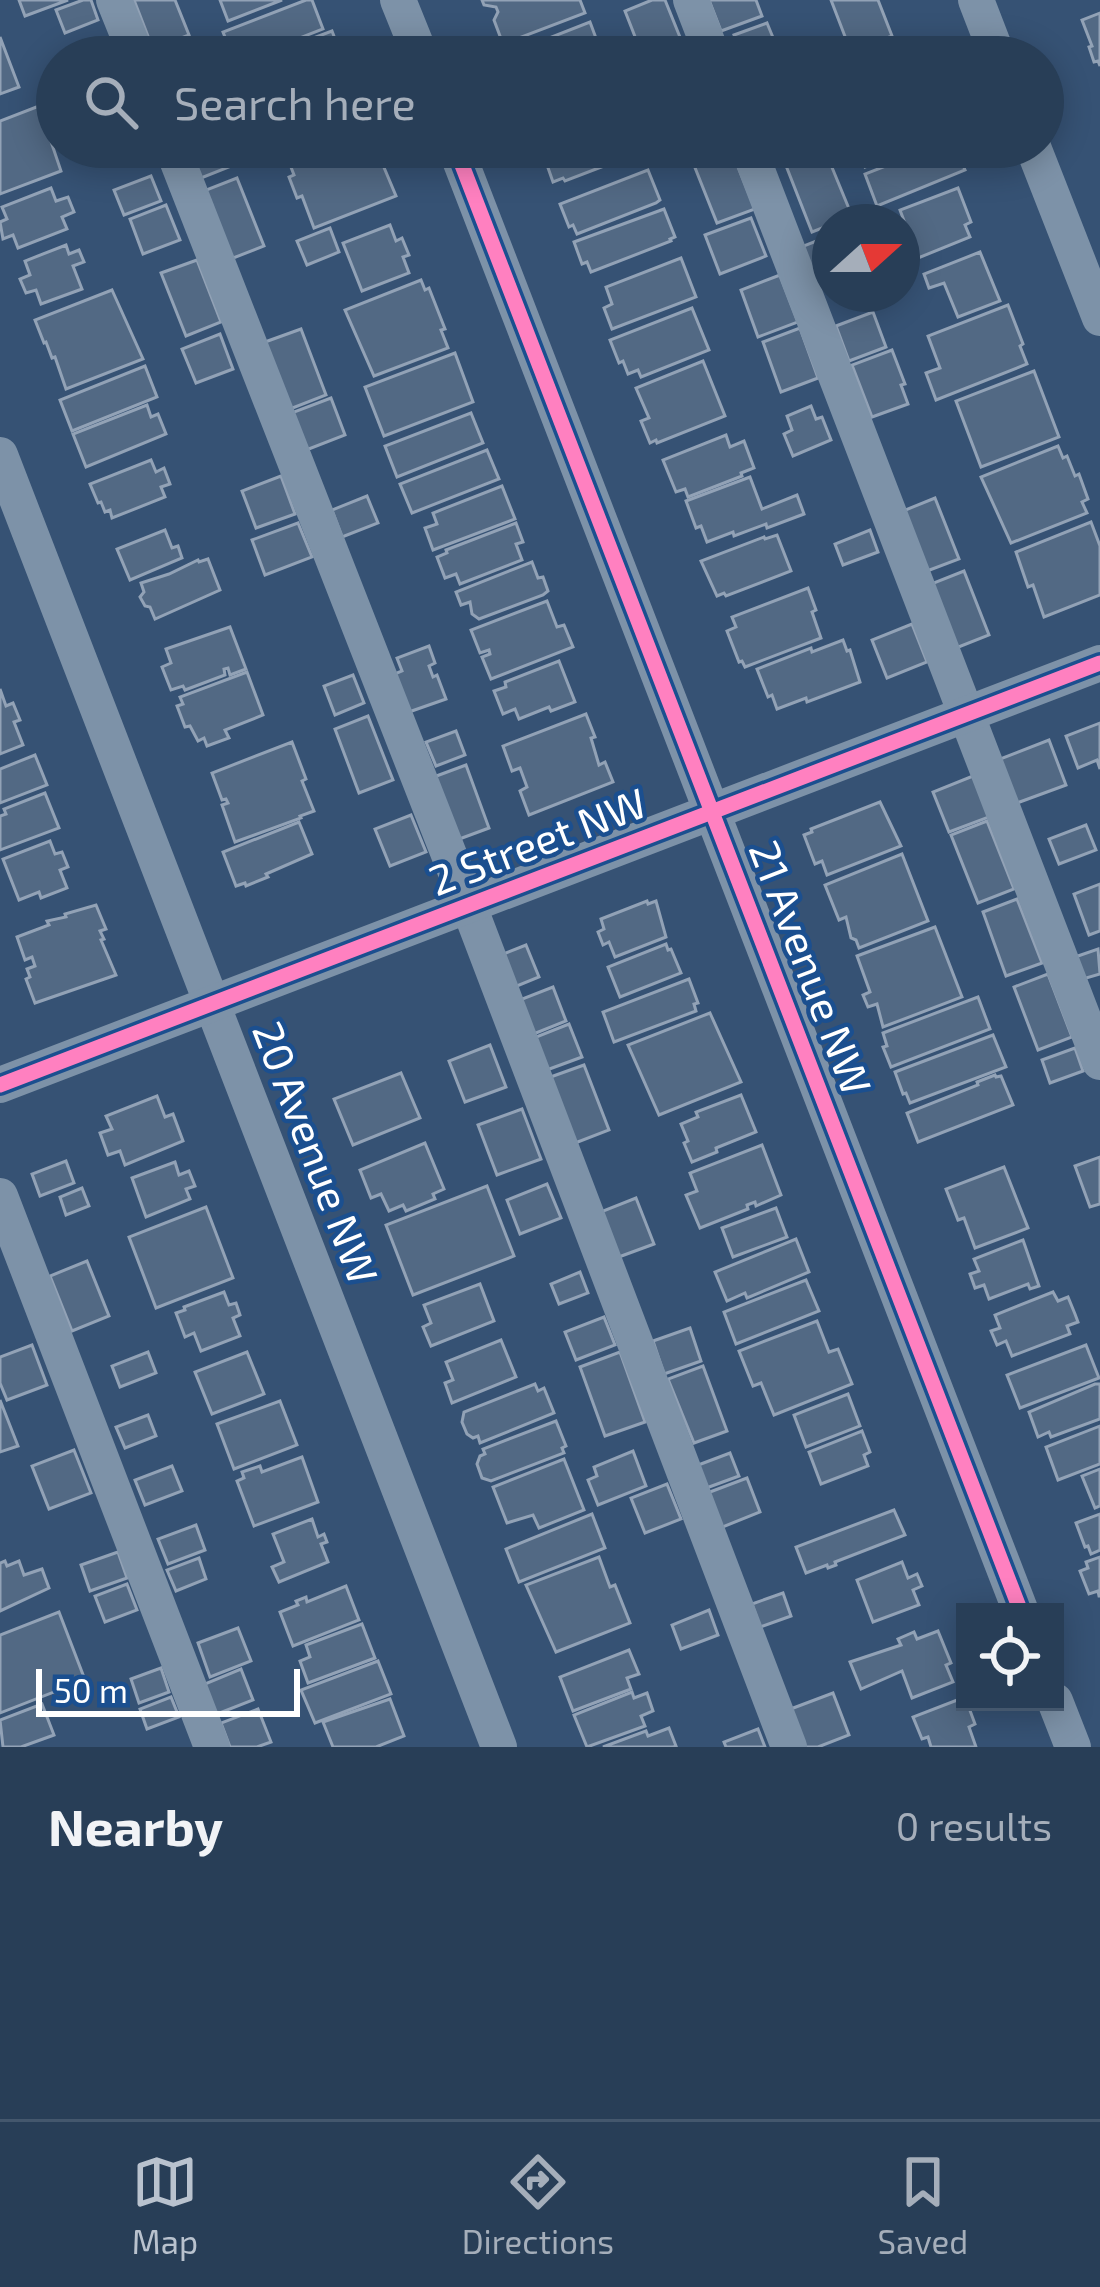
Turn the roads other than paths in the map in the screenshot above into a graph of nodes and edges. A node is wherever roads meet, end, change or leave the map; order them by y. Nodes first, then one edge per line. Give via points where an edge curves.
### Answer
1 (114, 0) edge
2 (398, 0) edge
3 (691, 0) edge
4 (976, 0) edge
5 (129, 36) edge
6 (413, 36) edge
7 (705, 36) edge
8 (990, 36) edge
9 (180, 168) edge
10 (463, 168) edge
11 (756, 168) edge
12 (1042, 168) edge
13 (1100, 318) edge
14 (0, 455) edge
15 (1100, 663) edge
16 (966, 714) junction
17 (713, 810) junction
18 (468, 906) junction
19 (211, 1004) junction
20 (1100, 1062) edge
21 (0, 1085) edge
22 (0, 1196) edge
23 (1018, 1603) edge
24 (1059, 1711) edge
25 (212, 1747) edge
26 (499, 1747) edge
27 (788, 1747) edge
28 (1072, 1747) edge

1 - 5 street
2 - 6 street
3 - 7 street
4 - 8 street
9 - 18 street
10 - 17 street, 21 Avenue NW
11 - 16 street
12 - 13 street
14 - 19 street, 20 Avenue NW
15 - 16 street, 2 Street NW
16 - 17 street, 2 Street NW
16 - 20 street
17 - 18 street, 2 Street NW
17 - 23 street, 21 Avenue NW
18 - 19 street, 2 Street NW
18 - 27 street
19 - 21 street, 2 Street NW
19 - 26 street, 20 Avenue NW
22 - 25 street
24 - 28 street

